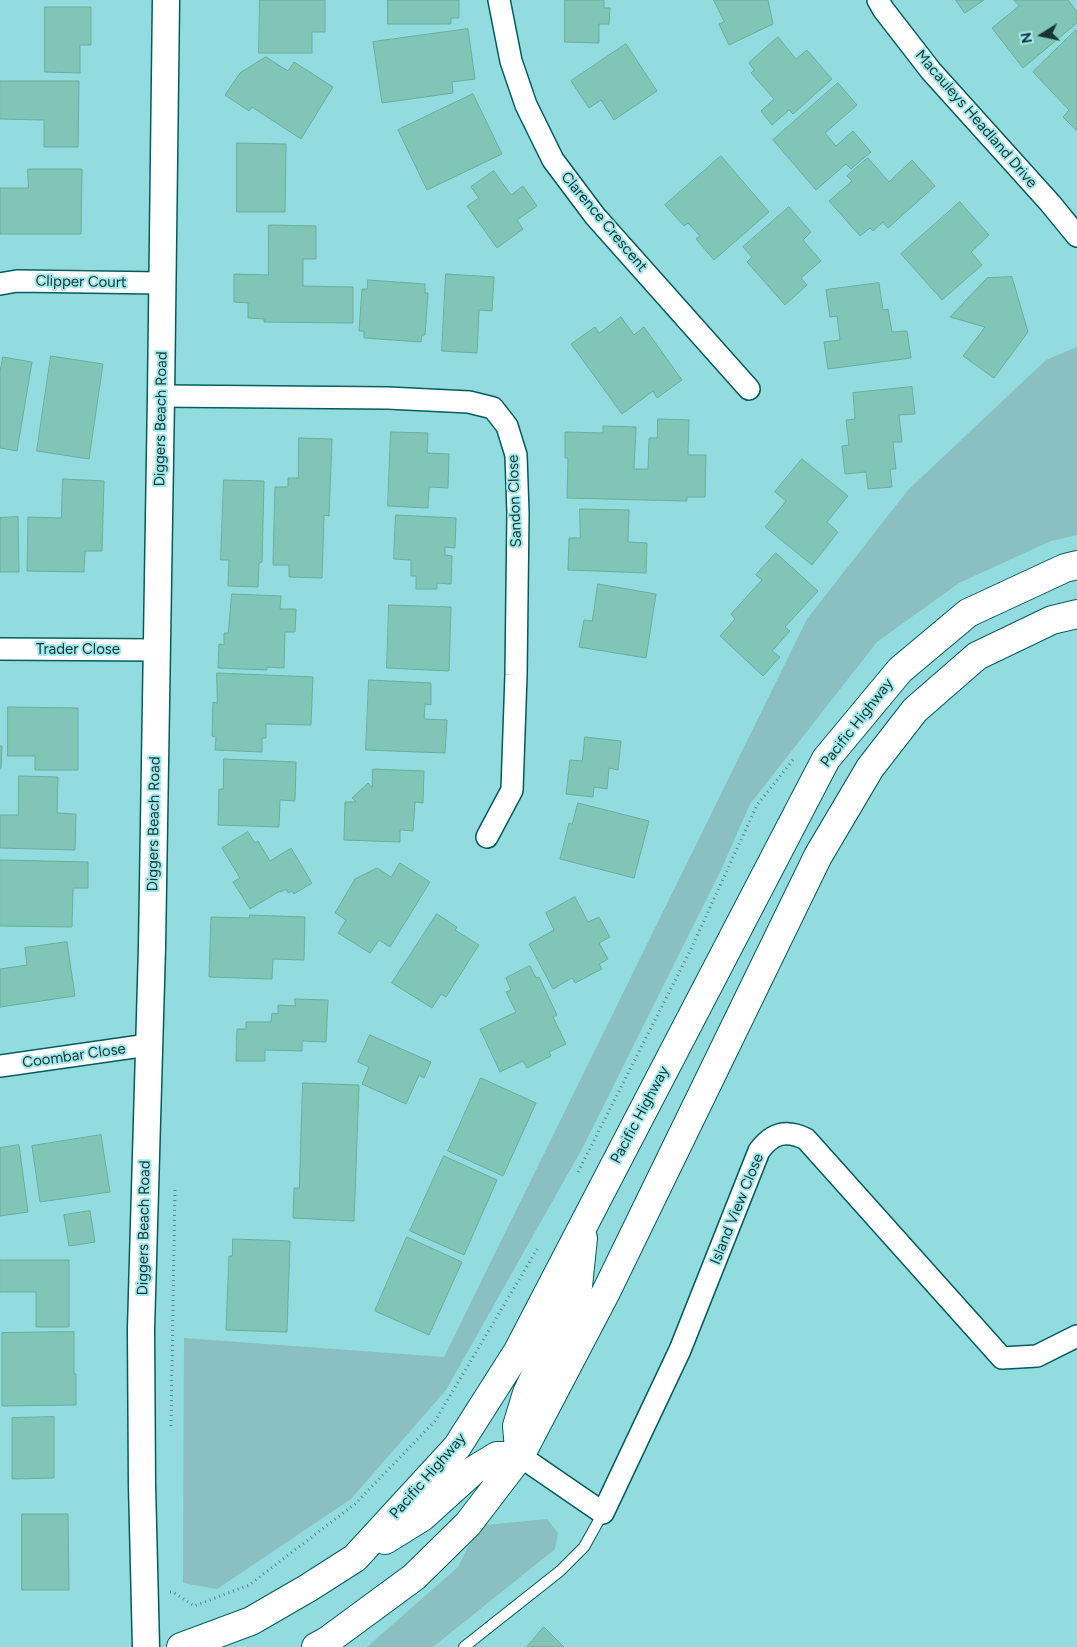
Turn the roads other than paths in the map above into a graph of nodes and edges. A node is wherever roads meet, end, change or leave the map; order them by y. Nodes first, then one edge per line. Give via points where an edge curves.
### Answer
1 (166, 0) edge
2 (499, 0) edge
3 (878, 0) edge
4 (1077, 236) edge
5 (162, 283) junction
6 (0, 284) edge
7 (749, 389) dead end
8 (162, 396) junction
9 (1077, 565) edge
10 (1077, 614) edge
11 (0, 649) edge
12 (156, 650) junction
13 (487, 837) dead end
14 (148, 1045) junction
15 (0, 1066) edge
16 (585, 1221) junction
17 (1077, 1336) edge
18 (520, 1456) junction
19 (603, 1513) junction
20 (355, 1558) junction
21 (319, 1646) edge
22 (146, 1647) edge
23 (182, 1647) edge
24 (464, 1647) edge

1 - 5 street, Diggers Beach Road
2 - 7 street, Clarence Crescent via 510,61 526,105 553,160 595,216
3 - 4 street, Macauleys Headland Drive via 931,71
5 - 6 street, Clipper Court via 17,281
5 - 8 street, Diggers Beach Road
8 - 12 street, Diggers Beach Road
8 - 13 street, Sandon Close via 469,402 493,408 507,426 516,455 518,512 512,790
9 - 16 highway, Pacific Highway via 968,613 900,670 826,759
10 - 18 highway via 1052,620 977,656 915,710 870,768 818,856 607,1290
11 - 12 street, Trader Close
12 - 14 street, Diggers Beach Road
14 - 15 street, Coombar Close
14 - 22 street, Diggers Beach Road via 142,1329
16 - 18 highway via 578,1286 528,1392 517,1426
16 - 20 highway, Pacific Highway via 518,1352 457,1447
17 - 19 street, Island View Close via 1037,1356 1002,1358 806,1138 795,1133 781,1134 768,1139 759,1151 680,1350
18 - 19 street
18 - 20 highway via 497,1456 474,1470 422,1517
18 - 21 highway via 468,1524 414,1577
19 - 24 lane via 584,1547 560,1571
20 - 23 highway, Pacific Highway via 251,1621

